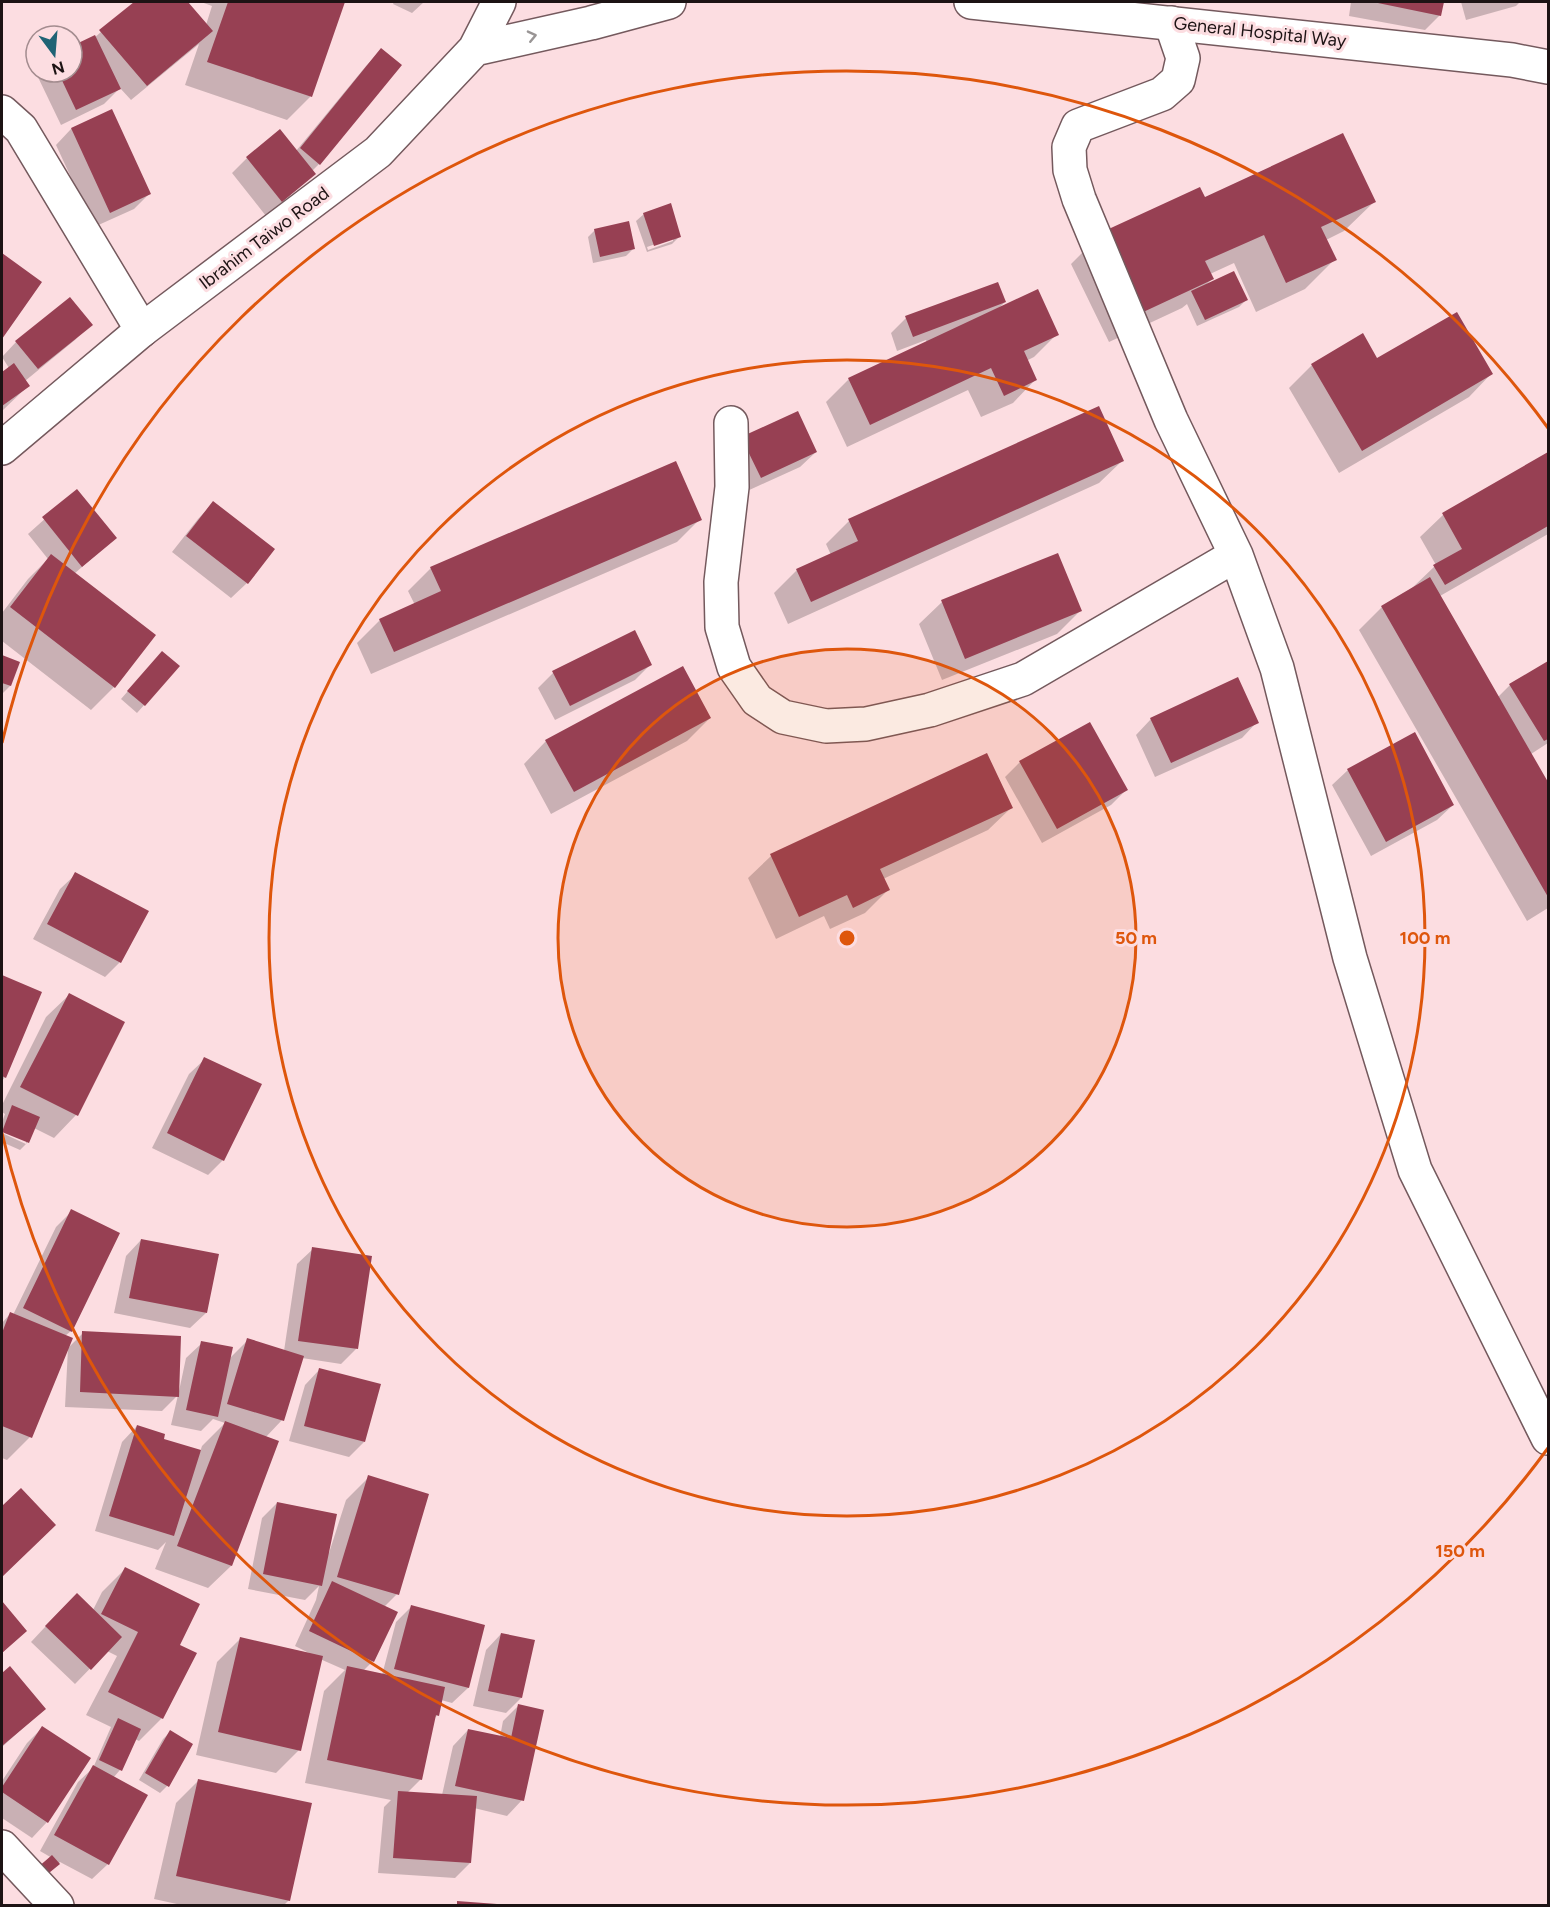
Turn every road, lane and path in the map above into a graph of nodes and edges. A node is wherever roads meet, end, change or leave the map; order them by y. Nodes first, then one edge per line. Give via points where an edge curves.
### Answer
1 (499, 2) edge
2 (669, 2) edge
3 (971, 2) edge
4 (1171, 22) junction
5 (475, 49) junction
6 (1548, 67) edge
7 (2, 112) edge
8 (142, 330) junction
9 (731, 423) dead end
10 (2, 448) edge
11 (1236, 555) junction
12 (1548, 1438) edge
13 (2, 1847) edge
14 (57, 1905) edge

1 - 5 street, Ibrahim Taiwo Road
5 -> 2 street
3 - 4 street, General Hospital Way
4 - 6 street, General Hospital Way
4 - 11 street via 1183,58 1178,80 1162,94 1078,126 1069,147 1071,170 1079,199 1171,420
5 - 8 street, Ibrahim Taiwo Road via 378,152
7 - 8 street via 21,129
8 - 10 street, Ibrahim Taiwo Road
9 - 11 street via 732,487 721,582 722,627 734,667 757,700 783,717 826,726 866,724 930,710 1023,679
11 - 12 street via 1277,668 1350,958 1415,1170
13 - 14 street

